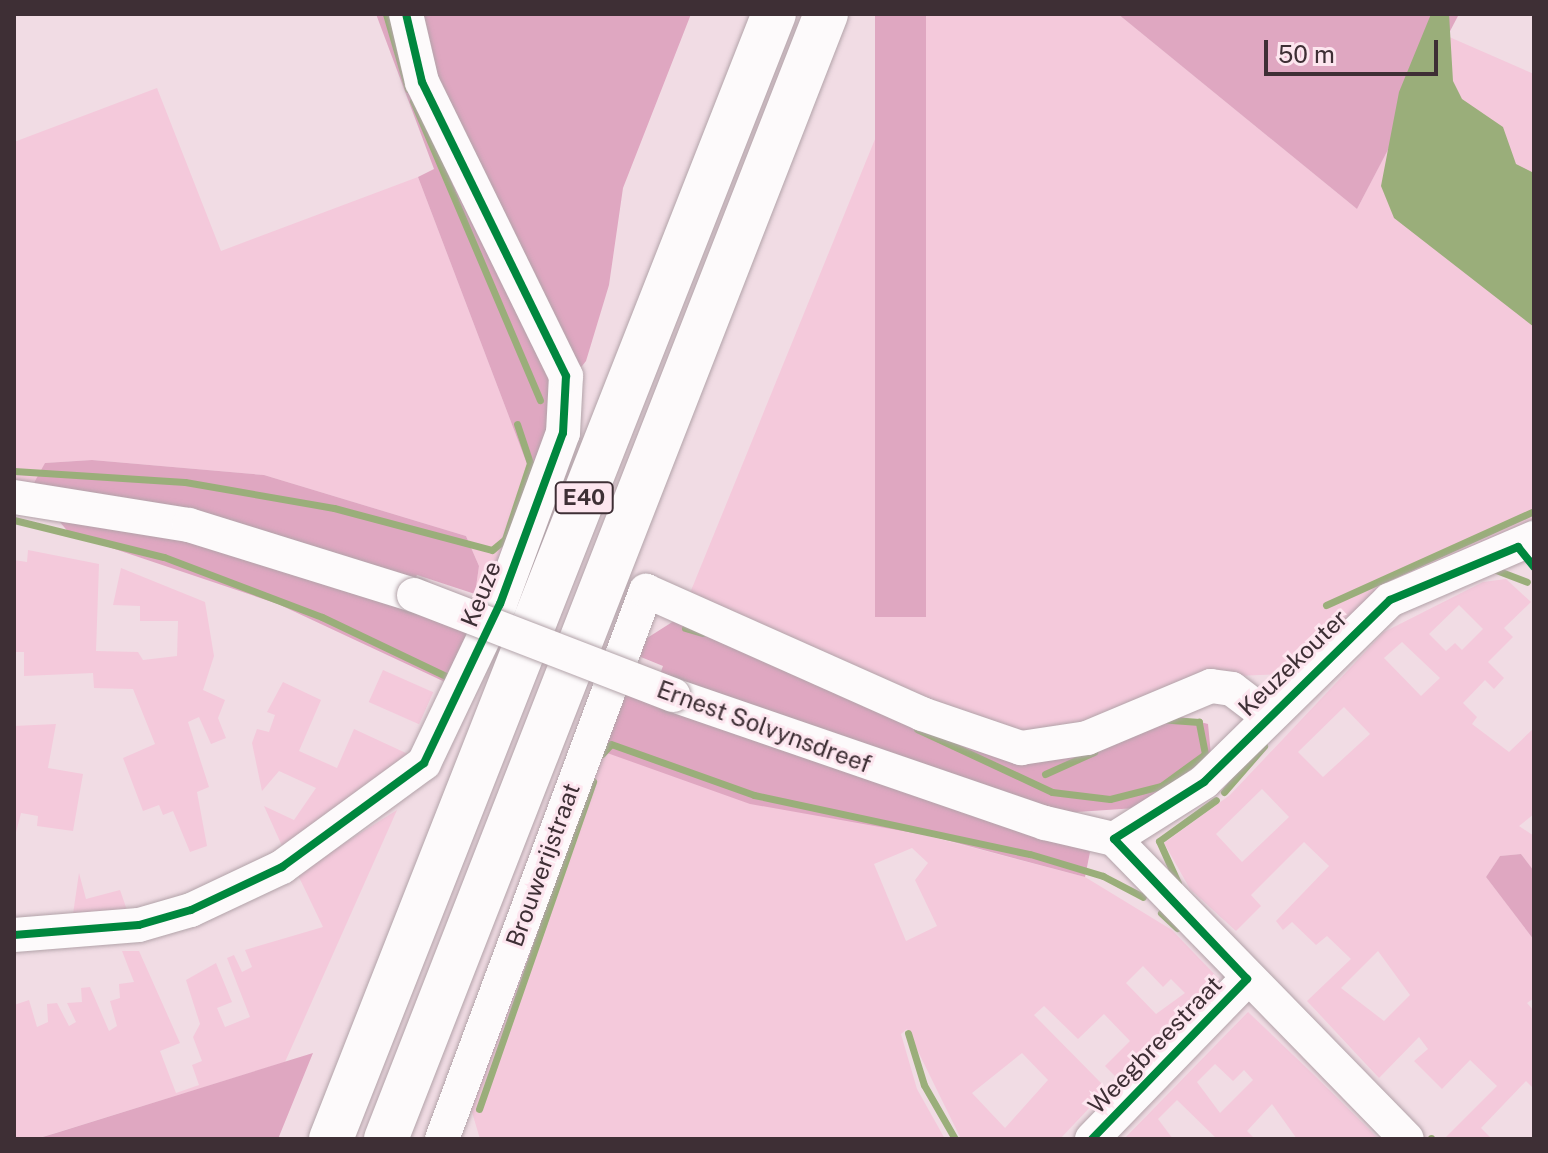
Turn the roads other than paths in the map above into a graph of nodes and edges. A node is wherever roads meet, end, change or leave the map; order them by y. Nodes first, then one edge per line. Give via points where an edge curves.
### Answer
1 (406, 14) edge
2 (749, 14) edge
3 (774, 14) edge
4 (826, 14) edge
5 (675, 266) junction
6 (14, 497) edge
7 (1529, 551) edge
8 (646, 591) joint
9 (1266, 715) junction
10 (1114, 839) junction
11 (14, 935) edge
12 (1247, 979) junction
13 (451, 1132) edge
14 (331, 1139) edge
15 (386, 1139) edge
16 (1092, 1139) edge
17 (1407, 1139) edge

1 - 11 street, Keuze via 422,82 566,376 563,433 500,604 424,763 282,867 191,910 139,925
2 - 5 highway
3 - 5 highway, E40
4 - 15 highway, E40
5 - 14 highway, E40
6 - 10 street, Ernest Solvynsdreef, bridge via 189,525 414,595 673,695 1031,819
7 - 9 street, Keuzekouter via 1390,600
8 - 9 street, Keuzekouter via 922,714 1021,748 1087,738 1211,686 1232,689
8 - 13 street, Brouwerijstraat
9 - 10 street, Keuzekouter via 1204,782
10 - 12 street
12 - 16 street, Weegbreestraat
12 - 17 street

